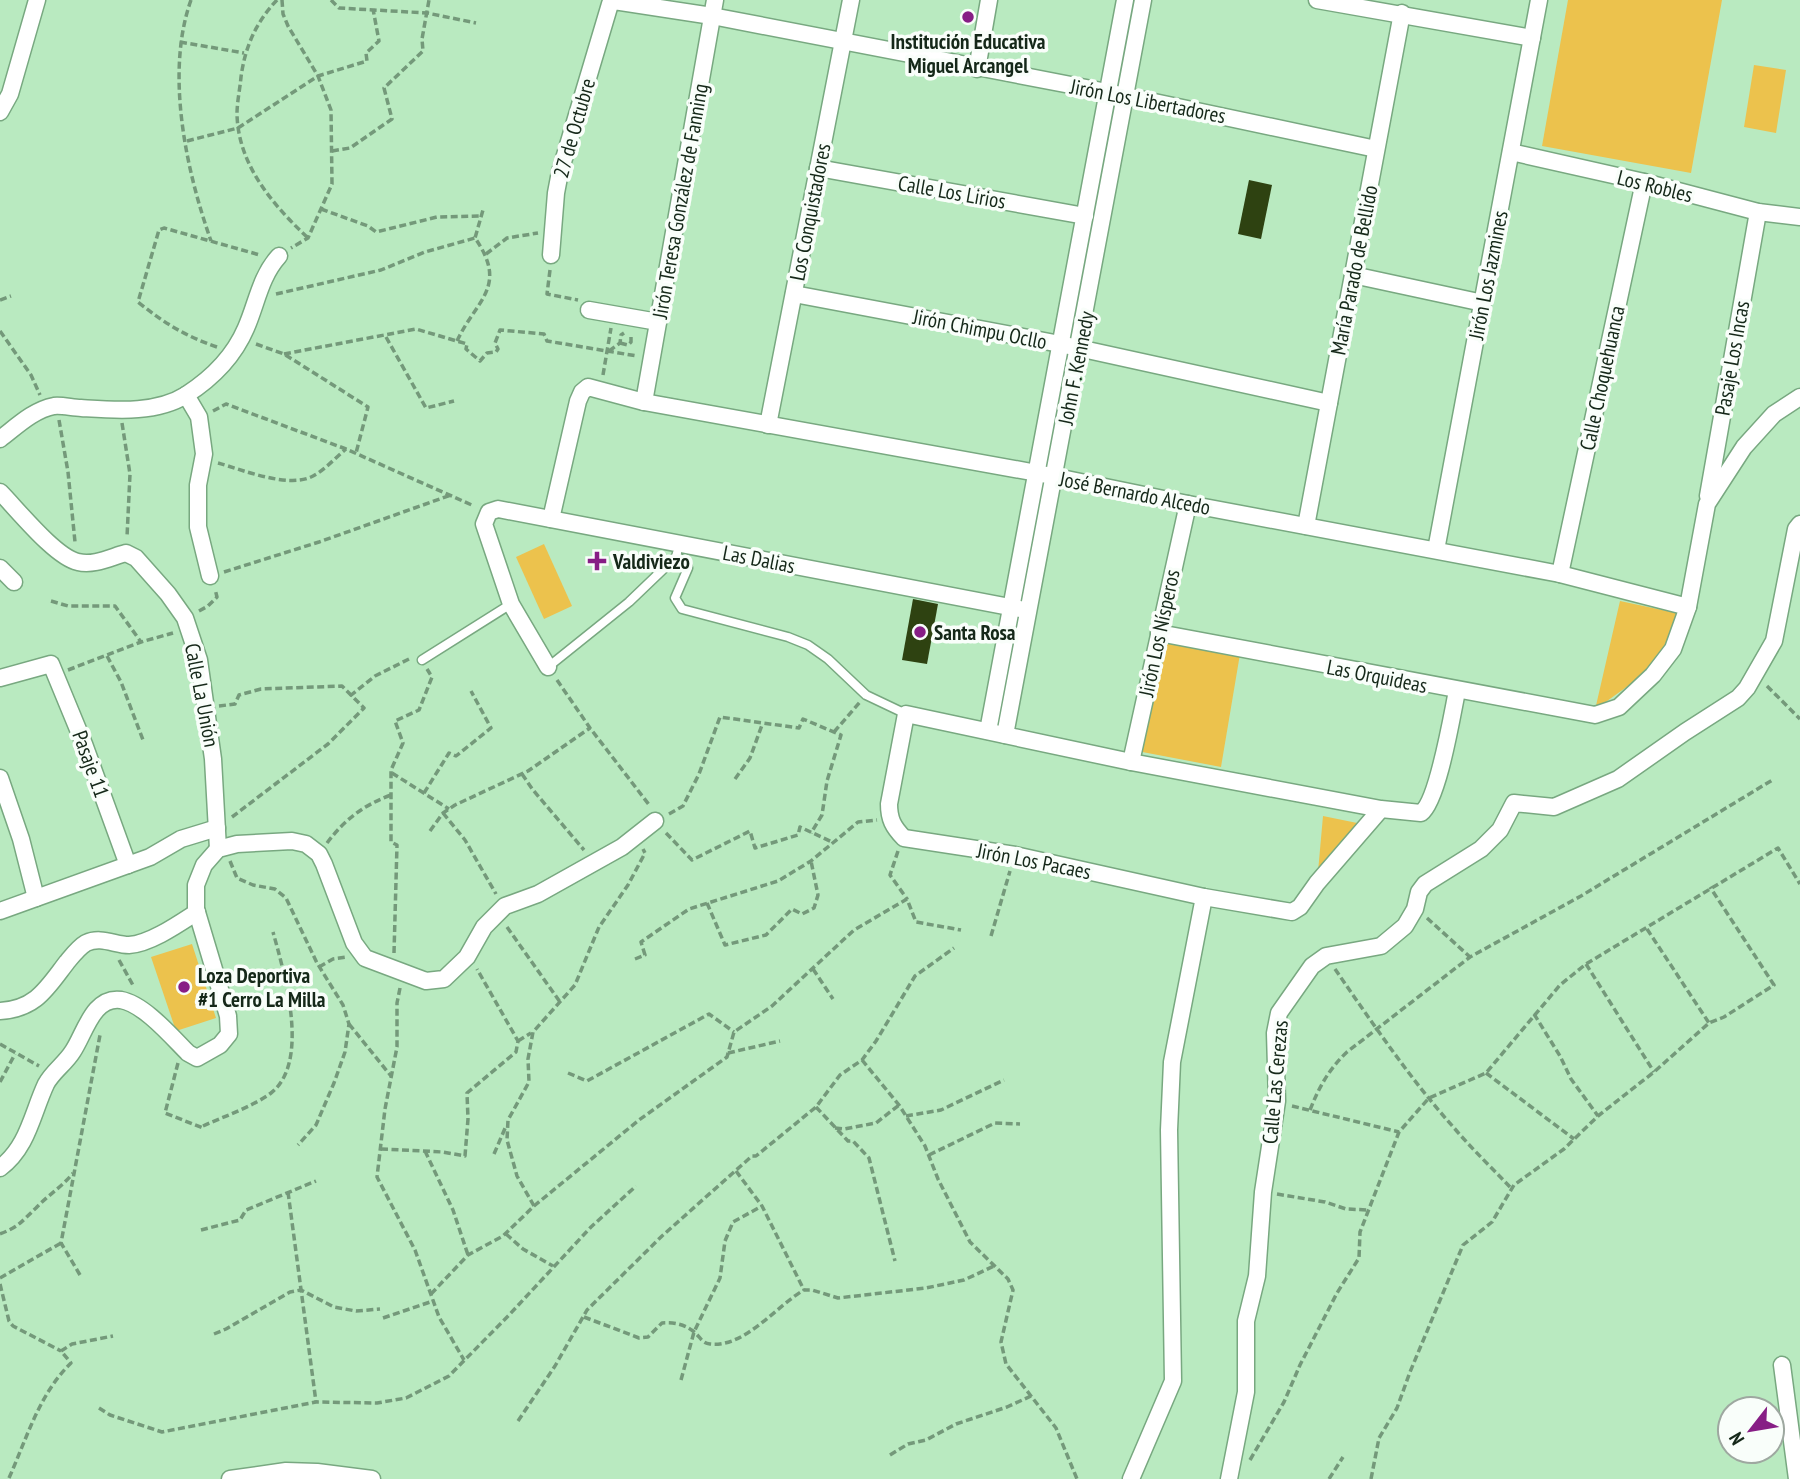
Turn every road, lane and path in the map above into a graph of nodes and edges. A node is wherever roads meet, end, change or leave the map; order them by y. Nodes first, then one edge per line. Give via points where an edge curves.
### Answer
1 (37, 0) edge
2 (191, 0) edge
3 (277, 0) edge
4 (282, 0) edge
5 (331, 0) edge
6 (429, 0) edge
7 (851, 0) edge
8 (989, 0) edge
9 (1125, 0) edge
10 (1143, 0) edge
11 (1317, 0) edge
12 (1539, 0) edge
13 (610, 4) joint
14 (714, 8) edge
15 (373, 9) junction
16 (427, 13) junction
17 (1402, 13) junction
18 (476, 23) dead end
19 (1532, 38) junction
20 (180, 42) junction
21 (843, 42) junction
22 (244, 53) junction
23 (977, 69) junction
24 (318, 76) junction
25 (1107, 92) junction
26 (1125, 96) junction
27 (0, 112) edge
28 (238, 128) junction
29 (187, 141) junction
30 (1376, 149) junction
31 (332, 151) junction
32 (1511, 152) junction
33 (818, 169) junction
34 (1644, 182) junction
35 (321, 209) junction
36 (483, 210) dead end
37 (1758, 212) junction
38 (482, 216) junction
39 (1085, 216) junction
40 (1800, 217) edge
41 (553, 232) junction
42 (475, 238) junction
43 (211, 242) junction
44 (486, 254) junction
45 (551, 255) joint
46 (277, 258) joint
47 (1353, 275) junction
48 (794, 294) junction
49 (11, 296) dead end
50 (255, 299) junction
51 (0, 300) edge
52 (1483, 303) junction
53 (589, 310) joint
54 (612, 321) dead end
55 (658, 322) junction
56 (0, 331) edge
57 (385, 336) junction
58 (242, 338) junction
59 (457, 341) junction
60 (620, 343) dead end
61 (1060, 344) junction
62 (1079, 348) junction
63 (608, 351) junction
64 (232, 352) junction
65 (284, 354) junction
66 (652, 358) junction
67 (602, 381) dead end
68 (186, 395) junction
69 (1800, 397) edge
70 (454, 401) dead end
71 (644, 402) junction
72 (1329, 403) junction
73 (52, 408) junction
74 (120, 409) junction
75 (199, 417) junction
76 (768, 425) junction
77 (0, 439) edge
78 (346, 449) junction
79 (356, 453) junction
80 (203, 460) junction
81 (1037, 473) junction
82 (1055, 476) junction
83 (0, 492) edge
84 (451, 495) junction
85 (1188, 504) junction
86 (1707, 504) junction
87 (489, 512) junction
88 (551, 519) junction
89 (1800, 524) edge
90 (1306, 526) junction
91 (50, 544) junction
92 (1436, 550) junction
93 (677, 551) junction
94 (126, 553) junction
95 (0, 568) edge
96 (1560, 574) junction
97 (210, 576) junction
98 (14, 582) dead end
99 (51, 601) dead end
100 (511, 604) junction
101 (1012, 607) junction
102 (1688, 607) junction
103 (1030, 611) junction
104 (187, 623) junction
105 (1159, 633) junction
106 (141, 642) junction
107 (107, 656) junction
108 (422, 660) junction
109 (548, 667) junction
110 (54, 669) junction
111 (1755, 674) junction
112 (0, 678) edge
113 (471, 691) dead end
114 (1457, 691) junction
115 (866, 695) junction
116 (351, 696) junction
117 (206, 707) junction
118 (906, 713) junction
119 (1595, 715) joint
120 (1800, 719) edge
121 (762, 724) junction
122 (590, 728) junction
123 (988, 731) junction
124 (834, 732) junction
125 (1006, 735) junction
126 (143, 740) dead end
127 (1131, 762) junction
128 (391, 773) junction
129 (522, 774) junction
130 (0, 778) edge
131 (735, 779) dead end
132 (1774, 779) dead end
133 (424, 793) junction
134 (391, 795) junction
135 (449, 809) junction
136 (1381, 809) junction
137 (443, 813) junction
138 (889, 818) junction
139 (655, 821) junction
140 (217, 828) junction
141 (430, 831) dead end
142 (811, 833) junction
143 (637, 834) junction
144 (904, 838) junction
145 (832, 842) junction
146 (222, 848) junction
147 (318, 854) junction
148 (1015, 855) junction
149 (811, 861) junction
150 (595, 862) junction
151 (128, 865) junction
152 (1800, 884) edge
153 (1710, 887) junction
154 (1205, 897) junction
155 (36, 898) junction
156 (907, 899) junction
157 (707, 902) junction
158 (505, 906) junction
159 (1415, 909) junction
160 (0, 911) edge
161 (197, 912) junction
162 (1647, 929) junction
163 (961, 930) dead end
164 (273, 932) dead end
165 (991, 936) dead end
166 (108, 940) junction
167 (954, 947) dead end
168 (1326, 956) junction
169 (467, 957) junction
170 (1470, 957) junction
171 (365, 958) junction
172 (635, 959) dead end
173 (1586, 964) junction
174 (319, 967) junction
175 (813, 969) junction
176 (398, 971) junction
177 (833, 999) dead end
178 (560, 1002) junction
179 (138, 1007) junction
180 (0, 1011) edge
181 (1534, 1014) junction
182 (1709, 1023) junction
183 (349, 1024) junction
184 (1377, 1030) junction
185 (101, 1032) dead end
186 (533, 1032) junction
187 (734, 1032) junction
188 (518, 1041) junction
189 (780, 1041) dead end
190 (0, 1044) edge
191 (182, 1047) junction
192 (728, 1053) junction
193 (16, 1054) junction
194 (862, 1060) junction
195 (1654, 1072) junction
196 (53, 1073) junction
197 (568, 1073) dead end
198 (1486, 1073) junction
199 (391, 1076) junction
200 (1004, 1080) dead end
201 (0, 1082) edge
202 (1429, 1098) junction
203 (1277, 1101) junction
204 (899, 1105) junction
205 (816, 1107) junction
206 (1310, 1110) junction
207 (906, 1116) junction
208 (1598, 1116) junction
209 (508, 1121) junction
210 (1020, 1124) dead end
211 (833, 1128) junction
212 (1399, 1132) junction
213 (1574, 1139) junction
214 (298, 1145) dead end
215 (381, 1149) junction
216 (425, 1151) junction
217 (494, 1154) dead end
218 (929, 1155) junction
219 (0, 1168) edge
220 (74, 1171) junction
221 (736, 1171) junction
222 (316, 1181) dead end
223 (636, 1186) dead end
224 (1511, 1188) junction
225 (288, 1192) junction
226 (1263, 1192) junction
227 (534, 1206) junction
228 (762, 1206) junction
229 (1368, 1210) junction
230 (201, 1230) dead end
231 (0, 1234) edge
232 (506, 1234) junction
233 (61, 1243) junction
234 (468, 1255) junction
235 (895, 1261) dead end
236 (554, 1266) junction
237 (994, 1266) junction
238 (80, 1275) dead end
239 (0, 1278) edge
240 (0, 1284) edge
241 (301, 1290) junction
242 (804, 1290) junction
243 (431, 1294) junction
244 (433, 1301) junction
245 (380, 1309) dead end
246 (584, 1317) junction
247 (383, 1318) dead end
248 (694, 1332) junction
249 (214, 1334) dead end
250 (113, 1336) dead end
251 (61, 1351) junction
252 (464, 1360) junction
253 (1782, 1365) dead end
254 (681, 1380) dead end
255 (1031, 1396) junction
256 (316, 1402) junction
257 (99, 1408) dead end
258 (518, 1421) dead end
259 (890, 1455) dead end
260 (1343, 1457) dead end
261 (1248, 1463) dead end
262 (9, 1478) edge
263 (1076, 1478) edge
264 (230, 1479) edge
265 (372, 1479) edge
266 (1131, 1479) edge
267 (1229, 1479) edge
268 (1329, 1479) edge
269 (1371, 1479) edge
270 (1797, 1479) edge

1 - 27 street via 10,94
2 - 20 path
3 - 22 path
4 - 24 path via 288,26
5 - 15 path via 339,8
6 - 16 path
7 - 21 street, Los Conquistadores
8 - 23 street
9 - 25 street, John F. Kennedy
10 - 26 street, John F. Kennedy
11 - 17 street
12 - 19 street, Jirón Los Jazmines
13 - 14 street, Jirón Los Libertadores
13 - 41 street, 27 de Octubre via 560,172
14 - 21 street, Jirón Los Libertadores
14 - 55 street, Jirón Teresa González de Fanning
15 - 16 path
15 - 24 path via 379,41 366,52 367,61
16 - 18 path
16 - 31 path via 423,51 384,88 392,119 350,148
17 - 19 street
17 - 30 street, María Parado de Bellido
19 - 32 street, Jirón Los Jazmines
20 - 22 path
20 - 29 path via 179,90
21 - 23 street, Jirón Los Libertadores
21 - 33 street, Los Conquistadores
22 - 28 path
23 - 25 street, Jirón Los Libertadores
24 - 28 path
24 - 31 path via 331,110
25 - 26 street, Jirón Los Libertadores
25 - 39 street, John F. Kennedy
26 - 30 street, Jirón Los Libertadores
26 - 62 street, John F. Kennedy
28 - 29 path
28 - 35 path via 248,163 262,186 307,238
29 - 43 path via 197,201
30 - 47 street, María Parado de Bellido
31 - 35 path via 332,184
32 - 34 street, Los Robles
32 - 52 street, Jirón Los Jazmines
33 - 39 street, Calle Los Lirios
33 - 48 street, Los Conquistadores
34 - 37 street, Los Robles
34 - 96 street, Calle Choquehuanca
35 - 38 path via 376,232 437,217
36 - 38 path
37 - 40 street, Los Robles
37 - 86 street, Pasaje Los Incas
38 - 42 path
39 - 61 street, John F. Kennedy
41 - 44 path via 507,238
41 - 45 street, 27 de Octubre
42 - 44 path
42 - 50 path via 381,270
43 - 46 path
43 - 64 path via 159,230 138,302 189,338
44 - 59 path via 491,283
45 - 53 path via 547,294 585,301
46 - 50 street
47 - 52 street
47 - 72 street, María Parado de Bellido
48 - 61 street, Jirón Chimpu Ocllo
48 - 76 street, Los Conquistadores
49 - 51 path
50 - 58 street
52 - 92 street, Jirón Los Jazmines
53 - 55 street
54 - 63 path
55 - 66 street, Jirón Teresa González de Fanning
56 - 73 path
57 - 59 path via 416,329
57 - 65 path
57 - 70 path via 426,408
58 - 64 street
58 - 65 path
59 - 63 path via 467,344 466,349 480,361 498,349 495,342 500,330 544,334 547,341
60 - 63 path
61 - 62 street, Jirón Chimpu Ocllo
61 - 81 street, John F. Kennedy
62 - 72 street, Jirón Chimpu Ocllo
62 - 82 street, John F. Kennedy
63 - 66 path
63 - 67 path
64 - 68 street via 218,370
65 - 79 path via 368,407
66 - 71 street, Jirón Teresa González de Fanning
68 - 74 street via 150,407
68 - 75 street
69 - 86 street, Pasaje Los Incas via 1774,414 1744,447
71 - 76 street, José Bernardo Alcedo
71 - 88 street, José Bernardo Alcedo via 588,387 582,392
72 - 90 street, María Parado de Bellido
73 - 74 street
73 - 77 street via 29,417
73 - 91 path via 68,472 75,542
74 - 94 path via 130,474
75 - 78 path via 226,404
75 - 80 street
76 - 81 street, José Bernardo Alcedo
78 - 79 path
78 - 80 path via 314,476 299,481
79 - 84 path
80 - 97 street via 198,527
81 - 82 street, José Bernardo Alcedo
81 - 101 street, John F. Kennedy
82 - 85 street, José Bernardo Alcedo
82 - 103 street, John F. Kennedy
83 - 91 street
84 - 87 path
84 - 97 path
85 - 90 street, José Bernardo Alcedo
85 - 105 street, Jirón Los Nísperos
86 - 102 street, Pasaje Los Incas
87 - 88 street, Las Dalias via 498,509
87 - 100 street via 484,524
88 - 93 street, Las Dalias
89 - 111 street via 1774,641
90 - 92 street, José Bernardo Alcedo
91 - 94 street via 76,562 96,562
92 - 96 street, José Bernardo Alcedo
93 - 101 street, Las Dalias
93 - 109 lane via 629,602
93 - 115 lane via 688,568 675,598 682,610 808,645
94 - 104 street, Calle La Unión via 168,594
95 - 98 street
96 - 102 street, José Bernardo Alcedo
97 - 104 path via 217,597
99 - 106 path via 68,606 115,606
100 - 108 lane
100 - 109 street
101 - 103 street, Las Dalias
101 - 123 street, John F. Kennedy
102 - 119 street, Pasaje Los Incas via 1673,649 1653,675 1619,707
103 - 125 street, John F. Kennedy
104 - 106 path
104 - 117 street, Calle La Unión via 199,660
105 - 114 street, Las Orquideas
105 - 127 street, Jirón Los Nísperos
106 - 107 path
107 - 110 path
107 - 126 path
108 - 116 path via 418,655 375,676
108 - 128 path via 432,677 419,710 395,721 403,743
109 - 122 path
110 - 112 street
110 - 151 street, Pasaje 11
111 - 120 path
111 - 159 street via 1738,698 1618,779 1554,807 1514,803 1500,830 1481,849 1425,884
113 - 133 path via 491,727 456,756 449,753
114 - 119 street, Las Orquideas
114 - 136 street via 1429,805 1421,813
115 - 118 lane
115 - 124 path
116 - 117 path via 342,686 261,689 239,695 235,704
116 - 140 path via 364,708 328,744
117 - 140 street, Calle La Unión
118 - 123 street
118 - 138 street
121 - 124 path via 799,728 803,719
121 - 131 path via 750,758
121 - 139 path via 720,718 683,806
122 - 129 path
122 - 139 path via 652,809
123 - 125 street
124 - 142 path via 841,735 822,815
125 - 127 street
127 - 136 street
128 - 133 path
128 - 134 path
129 - 135 path
129 - 150 path
130 - 155 street
132 - 170 path via 1581,897
133 - 135 path
134 - 147 path via 366,804
134 - 176 path via 391,842 397,845
135 - 137 path
136 - 154 street, Jirón Los Pacaes via 1292,912
137 - 141 path
137 - 158 path
138 - 144 street
138 - 145 path via 858,822
139 - 142 path via 692,860 750,831 755,848 798,835 800,827
139 - 143 street
140 - 146 street, Calle La Unión
140 - 151 street via 181,839
142 - 145 path
143 - 150 street
143 - 178 path via 645,853 598,927 575,985
144 - 148 street, Jirón Los Pacaes
144 - 156 path via 890,875
145 - 149 path
146 - 147 street via 292,841 306,844
146 - 161 street via 204,865 196,885
146 - 174 path via 237,878 275,889 286,898
147 - 171 street via 354,943
148 - 154 street, Jirón Los Pacaes
148 - 165 path
149 - 157 path via 778,881
149 - 157 path via 818,895 814,908 802,914 792,909 766,935 725,944
150 - 158 street via 538,894
151 - 155 street
152 - 153 path via 1778,848
153 - 162 path
153 - 182 path via 1773,985
154 - 266 street via 1172,1062 1173,1381
155 - 160 street
156 - 163 path via 916,922
156 - 175 path via 854,930
157 - 172 path via 641,942 645,955
158 - 169 street via 484,926
158 - 178 path via 506,925
159 - 168 street via 1405,926 1381,946
159 - 170 path
161 - 166 street via 142,942 129,945
161 - 191 street via 228,1016 229,1034 197,1058
162 - 173 path
162 - 182 path
164 - 191 path via 288,990 291,1024 290,1056 282,1081 271,1093 203,1127 165,1113
166 - 179 path via 141,999
166 - 180 street via 81,948 27,1005
167 - 194 path via 915,976
168 - 184 path
168 - 203 street, Calle Las Cerezas via 1312,966 1279,1013 1275,1033
169 - 176 street via 444,979 426,981
169 - 188 path
170 - 184 path
171 - 174 path via 346,957
171 - 176 street
173 - 181 path
173 - 195 path
174 - 183 path via 344,1005
175 - 177 path
175 - 187 path
176 - 199 path via 397,1047
178 - 186 path
179 - 191 street
179 - 196 street via 123,1000 99,1007 73,1051
181 - 198 path
181 - 208 path
182 - 195 path
183 - 199 path
183 - 214 path via 334,1083 316,1125
184 - 202 path
184 - 206 path via 1334,1064
185 - 220 path
186 - 188 path
186 - 209 path via 530,1082
187 - 192 path
187 - 197 path via 709,1014 587,1082
188 - 216 path via 516,1052 467,1094 465,1156
189 - 192 path
190 - 193 path
192 - 227 path
193 - 196 path
193 - 201 path
194 - 204 path
194 - 205 path via 840,1075
195 - 208 path
196 - 219 street via 27,1135
198 - 202 path
198 - 213 path
199 - 215 path
200 - 207 path via 941,1110
202 - 212 path
202 - 224 path
203 - 206 path
203 - 226 street, Calle Las Cerezas
204 - 207 path
204 - 211 path via 876,1124
205 - 211 path
205 - 221 path
206 - 212 path
207 - 218 path
208 - 213 path
209 - 217 path
209 - 227 path via 507,1140 517,1176
210 - 218 path via 995,1123
211 - 235 path via 869,1158
212 - 229 path
213 - 224 path
215 - 216 path
215 - 243 path via 377,1177 415,1250
216 - 234 path
218 - 237 path via 970,1242
220 - 231 path via 24,1221
220 - 233 path
221 - 228 path
221 - 246 path via 662,1236
222 - 225 path
223 - 236 path
224 - 269 path via 1493,1222 1463,1245 1397,1408 1379,1438
225 - 230 path via 246,1210 240,1220
225 - 241 path
226 - 229 path
226 - 267 street, Calle Las Cerezas via 1257,1276 1246,1331 1246,1392
227 - 232 path
228 - 242 path
228 - 248 path via 733,1222 720,1278
229 - 261 path via 1360,1232 1359,1258
232 - 234 path
232 - 236 path
233 - 238 path
233 - 239 path
234 - 243 path
236 - 252 path
237 - 242 path via 964,1280 926,1288 838,1298
237 - 255 path via 1013,1290 1002,1353
240 - 251 path via 13,1326
241 - 245 path via 334,1307
241 - 249 path
241 - 256 path
242 - 248 path via 762,1323 724,1343 703,1342
243 - 244 path
244 - 247 path
244 - 252 path
246 - 248 path via 639,1338 648,1337 662,1323 675,1322
246 - 258 path
248 - 254 path
250 - 251 path via 72,1344
251 - 262 path via 71,1363 41,1403
252 - 256 path via 449,1376 406,1398 377,1403
253 - 270 street
255 - 259 path
255 - 263 path via 1056,1428
256 - 257 path via 162,1432
260 - 268 path
264 - 265 street via 286,1471

